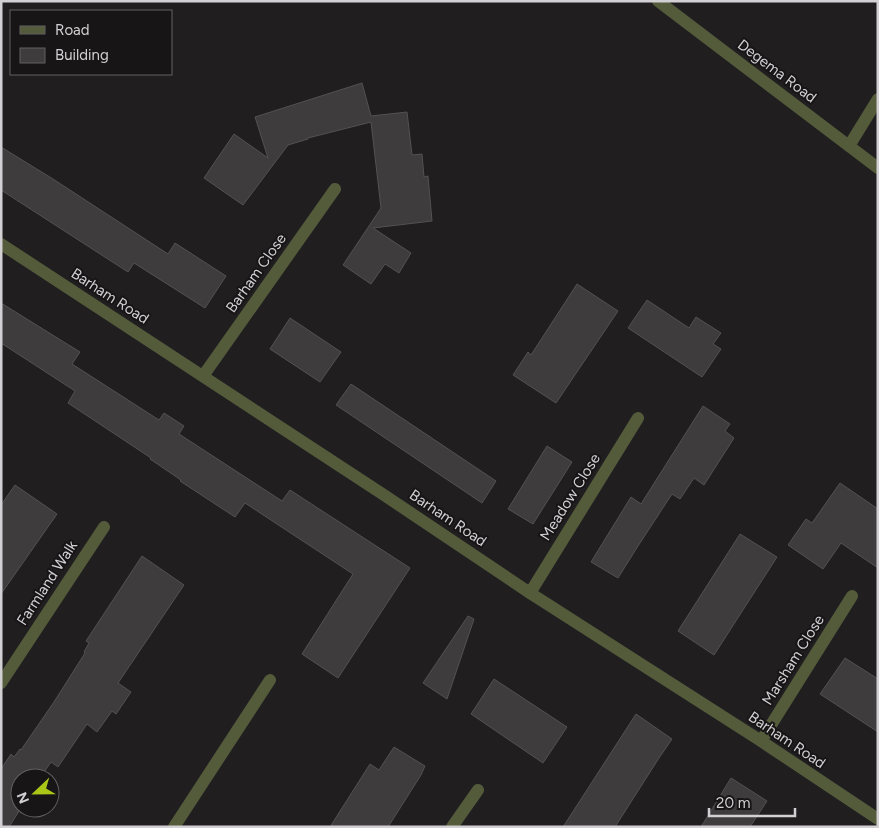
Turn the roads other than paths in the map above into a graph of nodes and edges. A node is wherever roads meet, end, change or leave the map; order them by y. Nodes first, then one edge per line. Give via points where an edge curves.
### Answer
1 (658, 1) edge
2 (878, 99) edge
3 (849, 146) junction
4 (878, 168) edge
5 (335, 189) dead end
6 (1, 244) edge
7 (203, 376) junction
8 (638, 418) dead end
9 (104, 527) dead end
10 (530, 593) junction
11 (852, 596) dead end
12 (270, 680) dead end
13 (1, 683) edge
14 (761, 741) junction
15 (478, 790) dead end
16 (878, 820) edge
17 (174, 827) edge
18 (452, 827) edge

1 - 3 street, Degema Road
2 - 3 street
3 - 4 street, Degema Road
5 - 7 street, Barham Close
6 - 7 street, Barham Road
7 - 10 street, Barham Road
8 - 10 street, Meadow Close
9 - 13 street, Farmland Walk
10 - 14 street, Barham Road
11 - 14 street, Marsham Close
12 - 17 street
14 - 16 street, Barham Road
15 - 18 street

